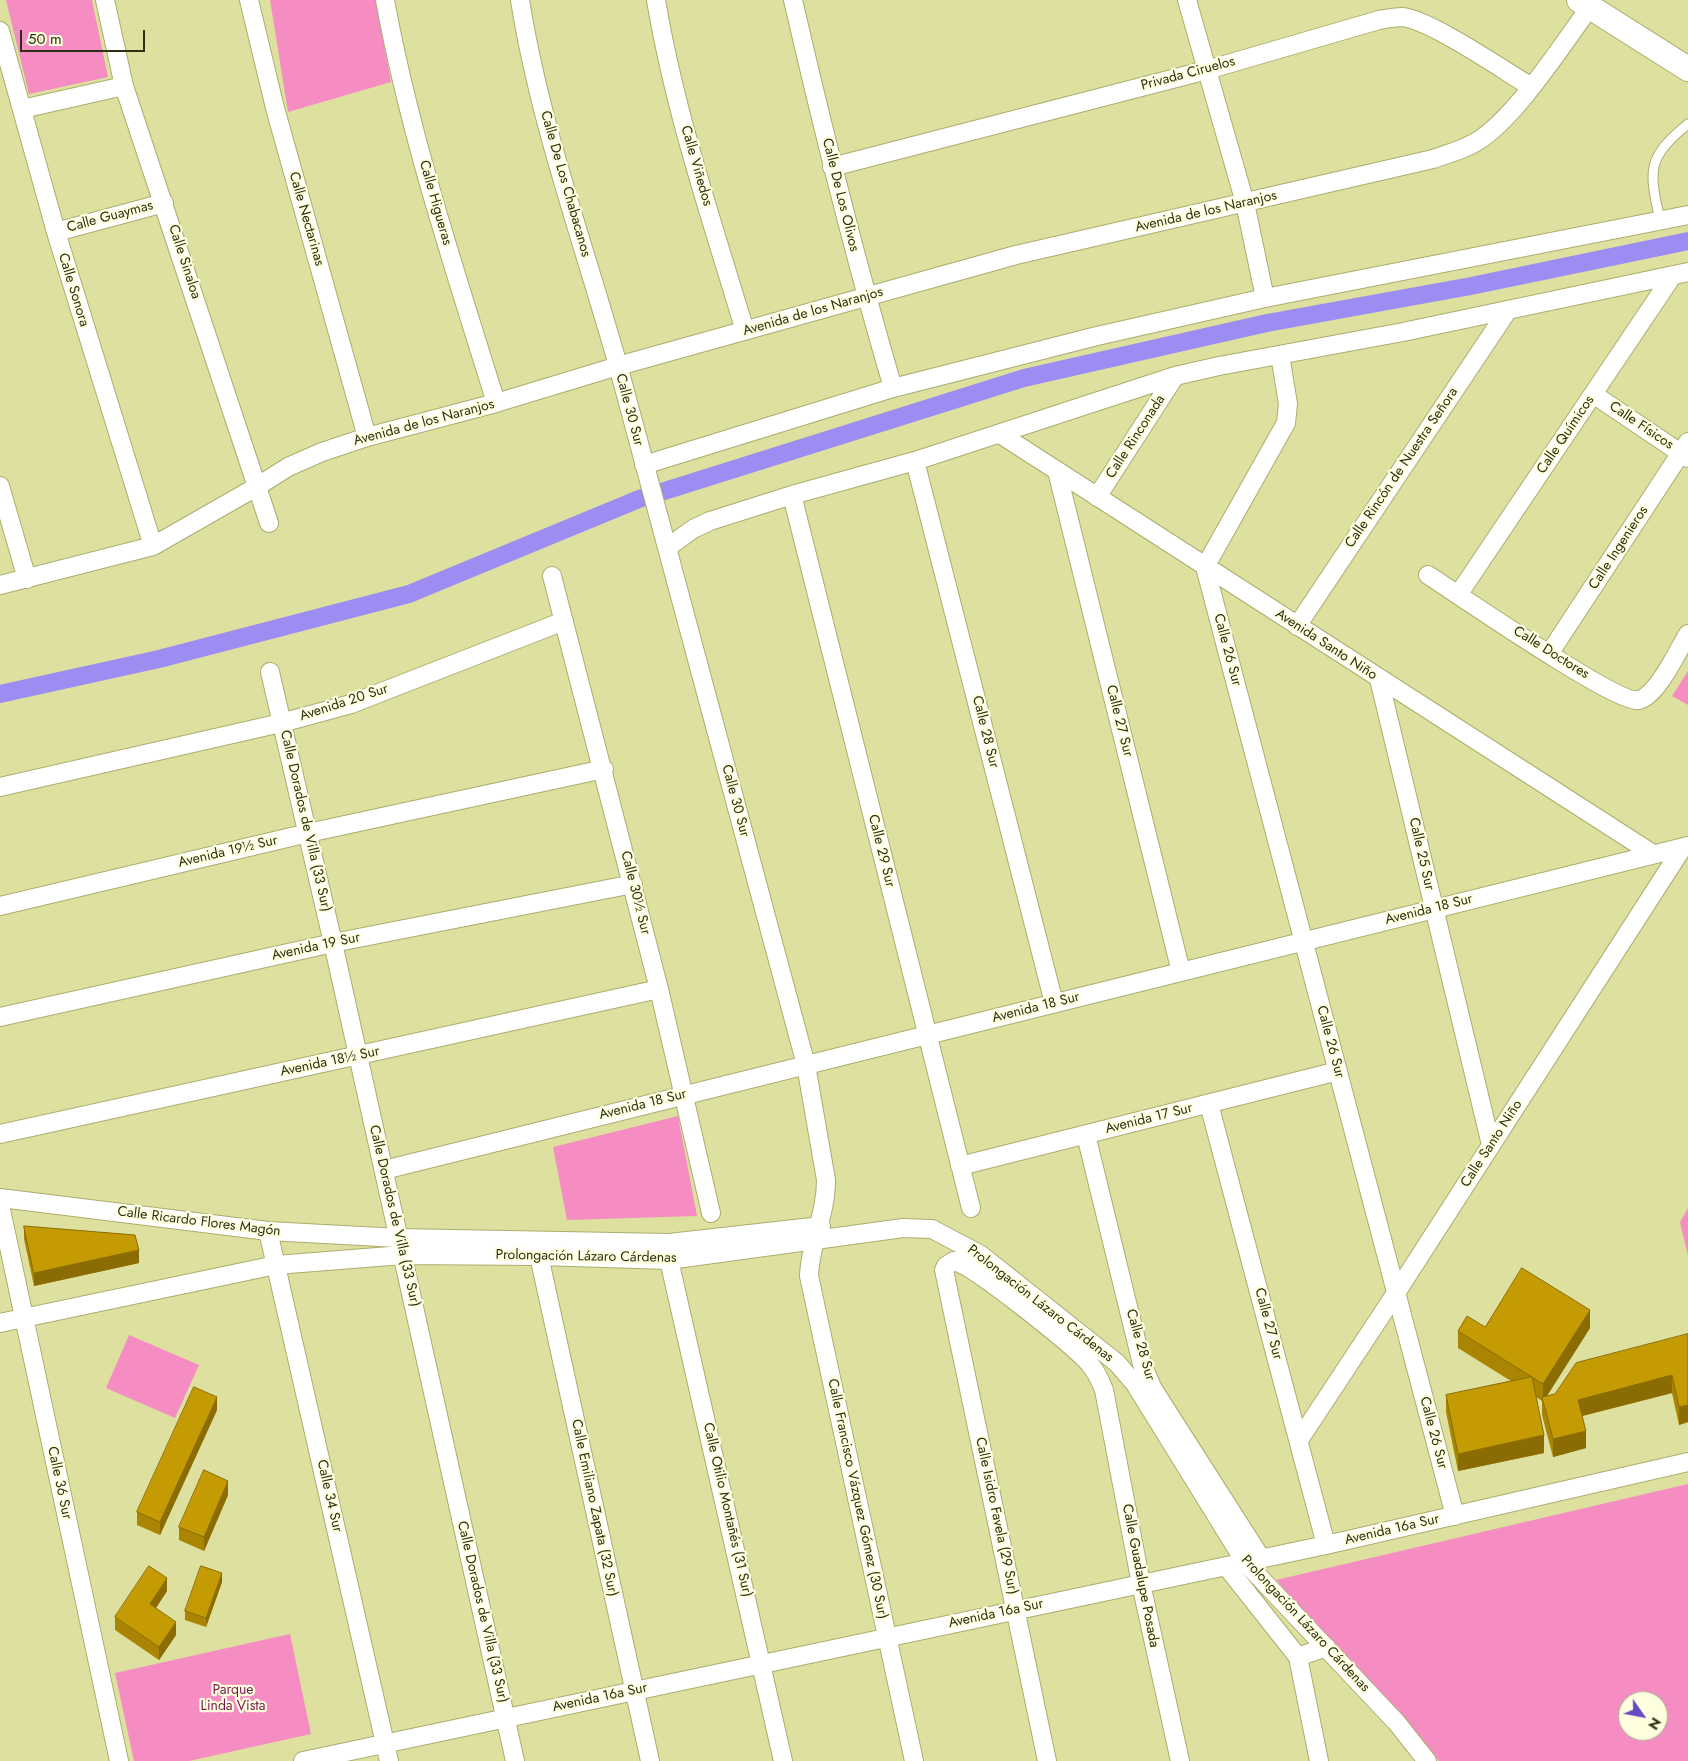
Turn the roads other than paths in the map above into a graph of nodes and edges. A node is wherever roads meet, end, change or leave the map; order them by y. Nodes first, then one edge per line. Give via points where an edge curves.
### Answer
1 (105, 0) edge
2 (249, 0) edge
3 (385, 0) edge
4 (520, 0) edge
5 (656, 0) edge
6 (793, 0) edge
7 (1187, 0) edge
8 (1585, 4) edge
9 (0, 31) edge
10 (1688, 69) edge
11 (1207, 70) junction
12 (124, 86) junction
13 (1530, 86) junction
14 (22, 109) junction
15 (1688, 124) edge
16 (832, 167) junction
17 (164, 203) junction
18 (1245, 203) junction
19 (1688, 215) edge
20 (1660, 220) junction
21 (56, 232) junction
22 (1680, 274) edge
23 (866, 297) junction
24 (1265, 298) junction
25 (1508, 310) junction
26 (745, 331) junction
27 (1280, 355) junction
28 (618, 366) junction
29 (1175, 376) junction
30 (893, 388) junction
31 (1593, 394) junction
32 (496, 403) junction
33 (1000, 434) junction
34 (367, 437) junction
35 (1686, 451) edge
36 (915, 461) junction
37 (1057, 471) junction
38 (646, 473) junction
39 (0, 486) edge
40 (258, 486) junction
41 (792, 495) junction
42 (1097, 497) junction
43 (269, 523) dead end
44 (153, 546) junction
45 (667, 548) junction
46 (1205, 567) junction
47 (1428, 575) dead end
48 (552, 576) dead end
49 (27, 579) junction
50 (0, 586) edge
51 (1458, 594) junction
52 (564, 621) junction
53 (1297, 626) junction
54 (1688, 634) edge
55 (1549, 654) junction
56 (270, 672) dead end
57 (1379, 679) junction
58 (281, 724) junction
59 (604, 769) junction
60 (0, 787) edge
61 (308, 833) junction
62 (1686, 846) edge
63 (1654, 854) junction
64 (633, 884) junction
65 (0, 906) edge
66 (1434, 909) junction
67 (1304, 941) junction
68 (333, 943) junction
69 (1182, 972) junction
70 (660, 989) junction
71 (1054, 1003) junction
72 (0, 1017) edge
73 (926, 1035) junction
74 (358, 1056) junction
75 (806, 1065) junction
76 (1338, 1071) junction
77 (682, 1095) junction
78 (1209, 1104) junction
79 (0, 1134) edge
80 (1086, 1135) junction
81 (1491, 1145) junction
82 (960, 1166) junction
83 (384, 1170) junction
84 (0, 1198) edge
85 (0, 1205) edge
86 (970, 1208) dead end
87 (711, 1213) dead end
88 (2, 1224) edge
89 (268, 1231) junction
90 (819, 1232) junction
91 (401, 1247) junction
92 (539, 1256) junction
93 (669, 1260) junction
94 (276, 1265) junction
95 (944, 1270) joint
96 (1396, 1293) junction
97 (23, 1319) junction
98 (0, 1323) edge
99 (1299, 1440) junction
100 (1688, 1462) edge
101 (1455, 1516) junction
102 (1326, 1545) junction
103 (1253, 1560) junction
104 (1226, 1566) junction
105 (1141, 1584) junction
106 (1015, 1610) junction
107 (887, 1637) junction
108 (1326, 1647) junction
109 (1298, 1657) junction
110 (762, 1664) junction
111 (634, 1691) junction
112 (506, 1718) junction
113 (387, 1752) edge
114 (119, 1761) edge
115 (303, 1761) edge
116 (515, 1761) edge
117 (650, 1761) edge
118 (782, 1761) edge
119 (914, 1761) edge
120 (1047, 1761) edge
121 (1180, 1761) edge
122 (1319, 1761) edge
123 (1427, 1761) edge

1 - 12 street, Calle Sinaloa
2 - 34 street, Calle Nectarinas via 275,108
3 - 32 street, Calle Higueras via 394,52 428,182
4 - 28 street, Calle De Los Chabacanos via 551,136
5 - 26 street, Calle Viñedos via 684,126
6 - 16 street, Calle De Los Olivos
7 - 11 street
8 - 10 main road
8 - 13 street, Avenida de los Naranjos
9 - 14 street, Calle Sonora
11 - 13 street, Privada Ciruelos via 1379,20 1402,17 1439,32
11 - 16 street, Privada Ciruelos
11 - 18 street
12 - 14 street
12 - 17 street, Calle Sinaloa
13 - 18 street, Avenida de los Naranjos via 1498,126 1456,152
14 - 21 street, Calle Sonora
15 - 20 lane via 1672,137 1654,165 1651,181
16 - 23 street, Calle De Los Olivos
17 - 21 street, Calle Guaymas
17 - 40 street, Calle Sinaloa
18 - 23 street, Avenida de los Naranjos via 1016,255
18 - 24 street
19 - 20 street
20 - 24 street
21 - 44 street, Calle Sonora
22 - 25 street
22 - 31 street, Calle Químicos
23 - 26 street, Avenida de los Naranjos
23 - 30 street, Calle De Los Olivos
24 - 30 street via 1141,325
25 - 27 street
25 - 53 street, Calle Rincón de Nuestra Señora
26 - 28 street, Avenida de los Naranjos
27 - 29 street
27 - 46 street via 1288,404 1286,423
28 - 32 street, Avenida de los Naranjos
28 - 38 street, Calle 30 Sur
29 - 33 street
29 - 42 street, Calle Rinconada
30 - 38 street
31 - 35 street, Calle Físicos
31 - 51 street, Calle Químicos
32 - 34 street, Avenida de los Naranjos
33 - 36 street
33 - 37 street, Avenida Santo Niño
34 - 40 street, Avenida de los Naranjos via 288,467
35 - 55 street, Calle Ingenieros
36 - 41 street
36 - 71 street, Calle 28 Sur
37 - 42 street, Avenida Santo Niño
37 - 69 street, Calle 27 Sur
38 - 45 street, Calle 30 Sur
39 - 49 street
40 - 43 street, Calle Sinaloa
40 - 44 street, Avenida de los Naranjos
41 - 45 street via 710,521
41 - 73 street, Calle 29 Sur
42 - 46 street, Avenida Santo Niño
44 - 49 street, Avenida de los Naranjos
45 - 75 street, Calle 30 Sur
46 - 53 street, Avenida Santo Niño
46 - 67 street, Calle 26 Sur
47 - 51 street, Calle Doctores
48 - 52 street, Calle 30½ Sur
49 - 50 street, Avenida de los Naranjos
51 - 55 street, Calle Doctores
52 - 58 street, Avenida 20 Sur via 351,704
52 - 59 street, Calle 30½ Sur
53 - 57 street, Avenida Santo Niño
54 - 55 street, Calle Doctores via 1647,696 1633,700
56 - 58 street, Calle Dorados de Villa (33 Sur)
57 - 63 street, Avenida Santo Niño
57 - 66 street, Calle 25 Sur
58 - 60 street, Avenida 20 Sur
58 - 61 street, Calle Dorados de Villa (33 Sur)
59 - 61 street, Avenida 19½ Sur
59 - 64 street, Calle 30½ Sur
61 - 65 street, Avenida 19½ Sur
61 - 68 street, Calle Dorados de Villa (33 Sur)
62 - 63 street, Avenida 18 Sur
62 - 81 street, Calle Santo Niño
63 - 66 street, Avenida 18 Sur
64 - 68 street, Avenida 19 Sur
64 - 70 street, Calle 30½ Sur
66 - 67 street, Avenida 18 Sur
66 - 81 street, Calle 25 Sur
67 - 69 street, Avenida 18 Sur
67 - 76 street, Calle 26 Sur
68 - 72 street, Avenida 19 Sur
68 - 74 street, Calle Dorados de Villa (33 Sur)
69 - 71 street, Avenida 18 Sur
70 - 74 street, Avenida 18½ Sur
70 - 77 street, Calle 30½ Sur
71 - 73 street, Avenida 18 Sur
73 - 75 street, Avenida 18 Sur
73 - 82 street, Calle 29 Sur
74 - 79 street, Avenida 18½ Sur
74 - 83 street, Calle Dorados de Villa (33 Sur)
75 - 77 street, Avenida 18 Sur
75 - 90 street, Calle 30 Sur via 826,1180
76 - 78 street, Avenida 17 Sur
76 - 96 street, Calle 26 Sur
77 - 83 street, Avenida 18 Sur
77 - 87 street, Calle 30½ Sur
78 - 80 street, Avenida 17 Sur
78 - 99 street, Calle 27 Sur
80 - 82 street, Avenida 17 Sur
80 - 103 street, Calle 28 Sur via 1146,1372
81 - 96 street, Calle Santo Niño
82 - 86 street, Calle 29 Sur
83 - 91 street, Calle Dorados de Villa (33 Sur)
84 - 89 street, Calle Ricardo Flores Magón
85 - 88 street, Calle 36 Sur
88 - 97 street, Calle 36 Sur
89 - 91 street, Calle Ricardo Flores Magón
89 - 94 street, Calle 34 Sur
90 - 91 street, Prolongación Lázaro Cárdenas via 669,1243
90 - 93 street, Prolongación Lázaro Cárdenas
90 - 103 street, Prolongación Lázaro Cárdenas via 932,1229 981,1255 1117,1362
90 - 107 street, Calle Francisco Vázquez Gómez (30 Sur) via 809,1262 809,1276
91 - 92 street, Prolongación Lázaro Cárdenas
91 - 94 street
91 - 112 street, Calle Dorados de Villa (33 Sur)
92 - 93 street, Prolongación Lázaro Cárdenas
92 - 111 street, Calle Emiliano Zapata (32 Sur)
93 - 110 street, Calle Otilio Montañés (31 Sur)
94 - 97 street
94 - 113 street, Calle 34 Sur
95 - 105 street, Calle Guadalupe Posada via 949,1263 961,1262 1088,1362 1098,1374 1104,1390
95 - 106 street, Calle Isidro Favela (29 Sur)
96 - 99 street, Calle Santo Niño
96 - 101 street, Calle 26 Sur
97 - 98 street
97 - 114 street, Calle 36 Sur
99 - 102 street, Calle 27 Sur
100 - 101 street, Avenida 16a Sur
101 - 102 street, Avenida 16a Sur
102 - 103 street, Avenida 16a Sur
103 - 104 street, Avenida 16a Sur
103 - 108 street, Prolongación Lázaro Cárdenas
104 - 105 street, Avenida 16a Sur
104 - 109 street
105 - 106 street, Avenida 16a Sur
105 - 121 street, Calle Guadalupe Posada
106 - 107 street, Avenida 16a Sur
106 - 120 street, Calle Isidro Favela (29 Sur)
107 - 110 street, Avenida 16a Sur
107 - 119 street, Calle Francisco Vázquez Gómez (30 Sur)
108 - 109 street
108 - 123 street, Prolongación Lázaro Cárdenas via 1397,1723
109 - 122 street
110 - 111 street, Avenida 16a Sur
110 - 118 street, Calle Otilio Montañés (31 Sur)
111 - 112 street, Avenida 16a Sur
111 - 117 street, Calle Emiliano Zapata (32 Sur)
112 - 113 street, Avenida 16a Sur
112 - 116 street, Calle Dorados de Villa (33 Sur)
113 - 115 street, Avenida 16a Sur

